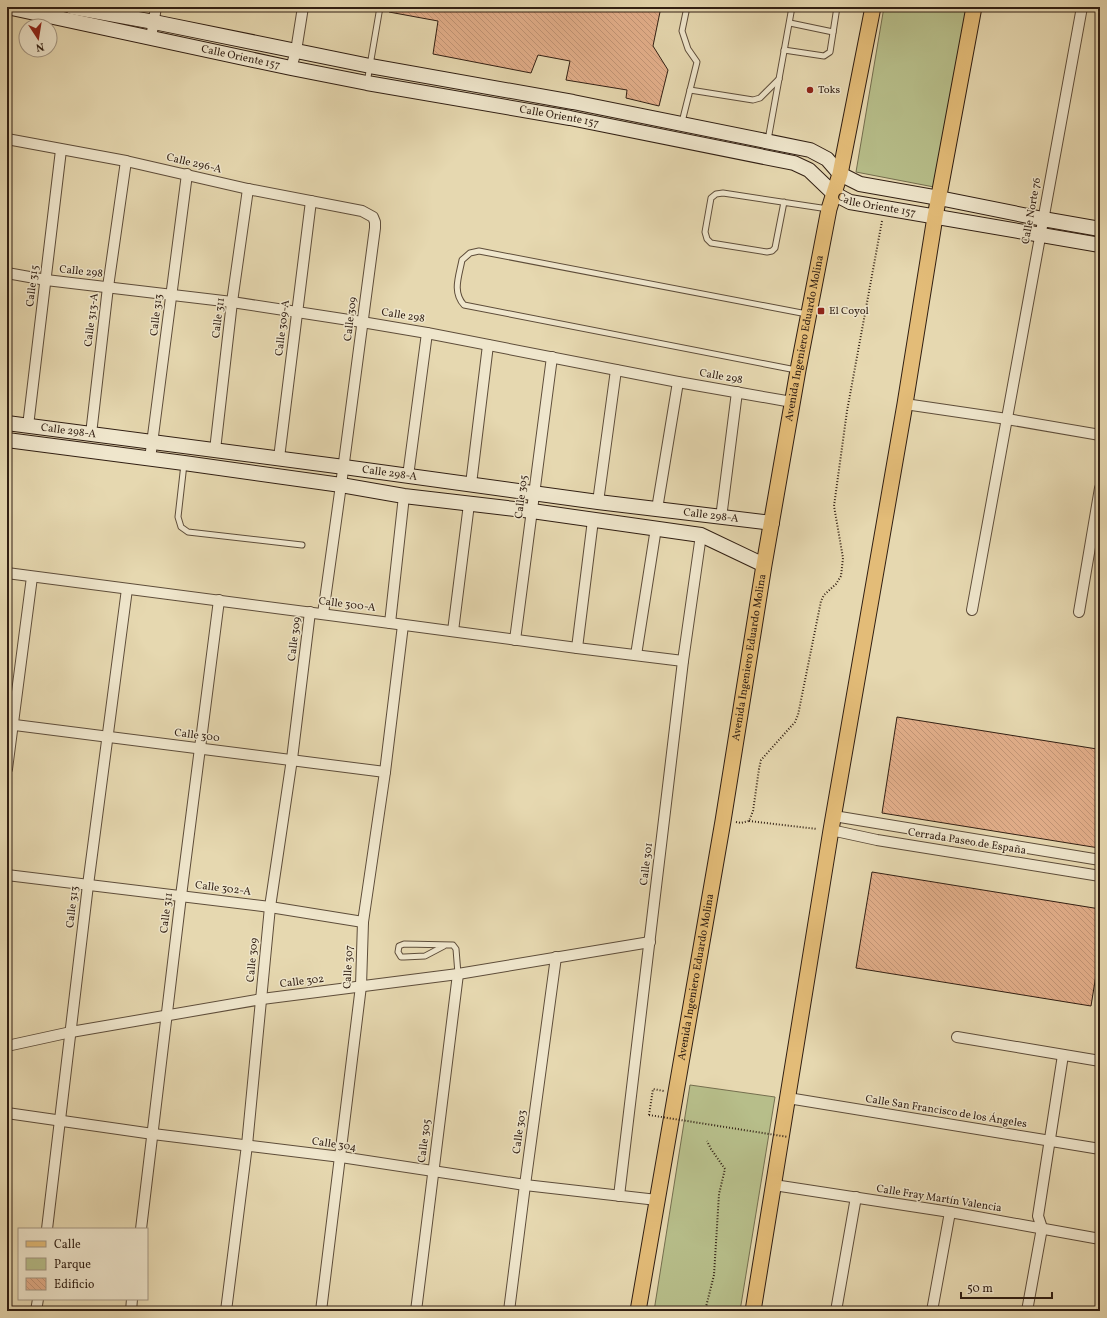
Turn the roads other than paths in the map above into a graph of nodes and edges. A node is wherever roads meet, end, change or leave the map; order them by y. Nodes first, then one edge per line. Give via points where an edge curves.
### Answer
1 (7, 7) edge
2 (72, 7) edge
3 (156, 7) edge
4 (303, 7) edge
5 (380, 7) edge
6 (687, 7) edge
7 (792, 7) edge
8 (837, 7) edge
9 (849, 7) edge
10 (974, 7) edge
11 (1082, 7) edge
12 (873, 8) edge
13 (154, 22) junction
14 (790, 23) junction
15 (833, 32) junction
16 (151, 38) junction
17 (784, 50) junction
18 (296, 52) junction
19 (370, 66) junction
20 (291, 68) junction
21 (780, 79) junction
22 (367, 83) junction
23 (690, 90) junction
24 (573, 102) junction
25 (570, 118) junction
26 (682, 124) junction
27 (7, 139) edge
28 (768, 142) junction
29 (61, 150) junction
30 (126, 161) junction
31 (187, 174) junction
32 (840, 174) junction
33 (248, 189) junction
34 (833, 193) junction
35 (939, 198) junction
36 (311, 201) junction
37 (784, 202) junction
38 (828, 209) junction
39 (374, 217) joint
40 (935, 217) junction
41 (1043, 219) junction
42 (1100, 230) edge
43 (1040, 234) junction
44 (1100, 245) edge
45 (7, 273) edge
46 (46, 280) junction
47 (108, 287) junction
48 (172, 295) junction
49 (232, 302) junction
50 (297, 312) junction
51 (808, 314) junction
52 (362, 322) junction
53 (427, 333) junction
54 (488, 345) junction
55 (552, 357) junction
56 (616, 370) junction
57 (798, 370) junction
58 (678, 382) junction
59 (738, 392) junction
60 (792, 402) junction
61 (905, 404) junction
62 (1007, 419) junction
63 (7, 423) edge
64 (28, 426) junction
65 (91, 434) junction
66 (1100, 435) edge
67 (7, 440) edge
68 (153, 443) junction
69 (216, 450) junction
70 (279, 458) junction
71 (150, 459) junction
72 (184, 463) junction
73 (344, 467) junction
74 (408, 476) junction
75 (471, 484) junction
76 (342, 485) junction
77 (1100, 488) edge
78 (534, 492) junction
79 (404, 496) junction
80 (598, 502) junction
81 (468, 504) junction
82 (657, 509) junction
83 (532, 511) junction
84 (721, 518) junction
85 (593, 520) junction
86 (772, 523) junction
87 (656, 528) junction
88 (701, 535) junction
89 (302, 546) dead end
90 (764, 565) junction
91 (7, 573) edge
92 (32, 577) junction
93 (127, 589) junction
94 (219, 600) junction
95 (972, 610) dead end
96 (310, 612) junction
97 (1079, 612) dead end
98 (323, 614) junction
99 (390, 623) junction
100 (403, 625) junction
101 (453, 631) junction
102 (515, 640) junction
103 (577, 648) junction
104 (636, 655) junction
105 (683, 661) junction
106 (10, 724) edge
107 (107, 736) junction
108 (199, 748) junction
109 (292, 759) junction
110 (7, 769) edge
111 (385, 772) junction
112 (833, 823) junction
113 (1100, 860) edge
114 (7, 875) edge
115 (1100, 876) edge
116 (88, 885) junction
117 (181, 896) junction
118 (270, 907) junction
119 (363, 922) junction
120 (650, 942) junction
121 (444, 946) junction
122 (556, 957) junction
123 (458, 974) junction
124 (361, 986) junction
125 (262, 999) junction
126 (166, 1015) junction
127 (70, 1032) junction
128 (957, 1037) dead end
129 (7, 1046) edge
130 (1063, 1055) junction
131 (1100, 1061) edge
132 (788, 1098) junction
133 (7, 1113) edge
134 (60, 1121) junction
135 (153, 1134) junction
136 (1049, 1141) junction
137 (246, 1145) junction
138 (1100, 1149) edge
139 (340, 1158) junction
140 (434, 1172) junction
141 (774, 1185) junction
142 (525, 1186) junction
143 (619, 1196) junction
144 (856, 1197) junction
145 (658, 1200) junction
146 (950, 1212) junction
147 (47, 1228) edge
148 (141, 1228) edge
149 (1042, 1228) junction
150 (1100, 1239) edge
151 (38, 1300) edge
152 (132, 1300) edge
153 (36, 1311) edge
154 (131, 1311) edge
155 (226, 1311) edge
156 (321, 1311) edge
157 (416, 1311) edge
158 (509, 1311) edge
159 (638, 1311) edge
160 (753, 1311) edge
161 (836, 1311) edge
162 (932, 1311) edge
163 (1027, 1311) edge

1 - 16 street, Calle Oriente 157
2 - 13 street, Calle Oriente 157
3 - 13 street
4 - 18 street
5 - 19 lane
6 - 23 lane via 682,31 696,62
7 - 14 lane
8 - 15 lane
9 - 12 lane
10 - 35 main road
11 - 41 street, Calle Norte 76
12 - 32 main road, Avenida Ingeniero Eduardo Molina
13 - 16 street
13 - 18 street, Calle Oriente 157
14 - 15 lane
14 - 17 lane
15 - 17 lane via 830,52 824,56
16 - 20 street, Calle Oriente 157
17 - 21 lane
18 - 19 street, Calle Oriente 157
18 - 20 street
19 - 22 lane
19 - 24 street, Calle Oriente 157
20 - 22 street, Calle Oriente 157
21 - 23 lane via 760,98 753,100
21 - 28 lane
22 - 25 street, Calle Oriente 157
23 - 26 lane
24 - 25 street
24 - 26 street, Calle Oriente 157
25 - 34 street, Calle Oriente 157 via 794,163 809,170
26 - 28 street, Calle Oriente 157
27 - 29 street, Calle 296-A
28 - 32 street, Calle Oriente 157 via 810,150 827,158
29 - 30 street, Calle 296-A
29 - 46 street, Calle 315
30 - 31 street, Calle 296-A
30 - 47 street, Calle 313-A
31 - 33 street, Calle 296-A
31 - 48 street, Calle 313
32 - 34 main road, Avenida Ingeniero Eduardo Molina
32 - 35 street, Calle Oriente 157 via 860,184
33 - 36 street, Calle 296-A
33 - 49 street, Calle 311
34 - 38 main road, Avenida Ingeniero Eduardo Molina
34 - 40 street, Calle Oriente 157 via 850,202
35 - 40 main road
35 - 41 street, Calle Oriente 157
36 - 39 street, Calle 296-A via 362,210
36 - 50 street, Calle 309-A
37 - 37 lane via 716,194 711,198 705,232 707,239 711,243 772,251 775,248
37 - 38 lane
38 - 51 main road, Avenida Ingeniero Eduardo Molina
39 - 52 street, Calle 309
40 - 43 street, Calle Oriente 157
40 - 61 main road
41 - 42 street, Calle Oriente 157
41 - 43 street, Calle Norte 76
43 - 44 street, Calle Oriente 157
43 - 62 street, Calle Norte 76
45 - 46 street, Calle 298
46 - 47 street, Calle 298
46 - 64 street, Calle 315
47 - 48 street, Calle 298
47 - 65 street, Calle 313-A
48 - 49 street, Calle 298
48 - 68 street, Calle 313
49 - 50 street, Calle 298
49 - 69 street, Calle 311
50 - 52 street, Calle 298
50 - 70 street, Calle 309-A
51 - 57 main road, Avenida Ingeniero Eduardo Molina
51 - 57 lane via 479,251 470,252 462,260 457,292 464,305
52 - 53 street, Calle 298
52 - 73 street, Calle 309
53 - 54 street, Calle 298
53 - 74 street
54 - 55 street, Calle 298
54 - 75 street
55 - 56 street, Calle 298
55 - 78 street, Calle 305
56 - 58 street, Calle 298
56 - 80 street
57 - 60 main road, Avenida Ingeniero Eduardo Molina
58 - 59 street, Calle 298
58 - 82 street
59 - 60 street, Calle 298
59 - 84 street
60 - 86 main road, Avenida Ingeniero Eduardo Molina
61 - 62 street
61 - 112 main road
62 - 66 street
62 - 95 street, Calle Norte 76
63 - 64 street, Calle 298-A
64 - 65 street, Calle 298-A
65 - 68 street, Calle 298-A
67 - 71 street, Calle 298-A
68 - 69 street, Calle 298-A
68 - 71 street, Calle 313
69 - 70 street, Calle 298-A
70 - 73 street, Calle 298-A
71 - 72 street, Calle 298-A
72 - 76 street, Calle 298-A
72 - 89 lane via 178,517 181,527 188,532
73 - 74 street, Calle 298-A
73 - 76 street, Calle 309
74 - 75 street, Calle 298-A
75 - 78 street, Calle 298-A
76 - 79 street, Calle 298-A
76 - 98 street, Calle 309
77 - 97 street
78 - 80 street, Calle 298-A
78 - 83 street, Calle 305
79 - 81 street, Calle 298-A
79 - 99 street
80 - 82 street, Calle 298-A
81 - 83 street, Calle 298-A
81 - 101 street
82 - 84 street, Calle 298-A
83 - 85 street, Calle 298-A
83 - 102 street, Calle 305
84 - 86 street, Calle 298-A
85 - 87 street, Calle 298-A
85 - 103 street
86 - 90 main road, Avenida Ingeniero Eduardo Molina
87 - 88 street, Calle 298-A
87 - 104 street
88 - 90 street, Calle 298-A
88 - 105 street, Calle 301
90 - 145 main road, Avenida Ingeniero Eduardo Molina
91 - 92 street, Calle 300-A
92 - 93 street, Calle 300-A
92 - 106 street
93 - 94 street, Calle 300-A
93 - 107 street, Calle 313
94 - 96 street, Calle 300-A
94 - 108 street, Calle 311
96 - 98 street, Calle 300-A
96 - 109 street, Calle 309
98 - 99 street, Calle 300-A
99 - 100 street, Calle 300-A
100 - 101 street, Calle 300-A
100 - 111 street, Calle 307
101 - 102 street, Calle 300-A
102 - 103 street, Calle 300-A
103 - 104 street, Calle 300-A
104 - 105 street, Calle 300-A
105 - 120 street, Calle 301
106 - 107 street, Calle 300
106 - 110 street
107 - 108 street, Calle 300
107 - 116 street, Calle 313
108 - 109 street, Calle 300
108 - 117 street, Calle 311
109 - 111 street, Calle 300
109 - 118 street, Calle 309
111 - 119 street, Calle 307
112 - 113 street, Cerrada Paseo de España
112 - 115 street, Cerrada Paseo de España via 877,840
112 - 132 main road
114 - 116 street, Calle 302-A
116 - 117 street, Calle 302-A
116 - 127 street, Calle 313
117 - 118 street, Calle 302-A
117 - 126 street, Calle 311
118 - 119 street, Calle 302-A
118 - 125 street, Calle 309
119 - 124 street, Calle 307
120 - 122 street, Calle 302
120 - 143 street, Calle 301
121 - 121 lane via 404,944 399,946 398,952 404,957 426,956
121 - 123 lane via 455,947
122 - 123 street, Calle 302
122 - 142 street, Calle 303
123 - 124 street, Calle 302
123 - 140 street, Calle 305
124 - 125 street, Calle 302
124 - 139 street, Calle 307
125 - 126 street, Calle 302
125 - 137 street, Calle 309
126 - 127 street, Calle 302
126 - 135 street, Calle 311
127 - 129 street, Calle 302
127 - 134 street, Calle 313
128 - 130 street
130 - 131 street
130 - 136 street
132 - 136 street, Calle San Francisco de los Ángeles
132 - 141 main road
133 - 134 street, Calle 304
134 - 135 street, Calle 304
134 - 147 street, Calle 313
135 - 137 street, Calle 304
135 - 148 street, Calle 311
136 - 138 street, Calle San Francisco de los Ángeles
136 - 149 street via 1038,1216
137 - 139 street, Calle 304
137 - 155 street, Calle 309
139 - 140 street, Calle 304
139 - 156 street, Calle 307
140 - 142 street, Calle 304
140 - 157 street, Calle 305
141 - 144 street, Calle Fray Martín Valencia
141 - 160 main road
142 - 143 street, Calle 304
142 - 158 street, Calle 303
143 - 145 street, Calle 304
144 - 146 street, Calle Fray Martín Valencia
144 - 161 street
145 - 159 main road, Avenida Ingeniero Eduardo Molina
146 - 149 street, Calle Fray Martín Valencia
146 - 162 street
149 - 150 street, Calle Fray Martín Valencia
149 - 163 street
151 - 153 street
152 - 154 street

